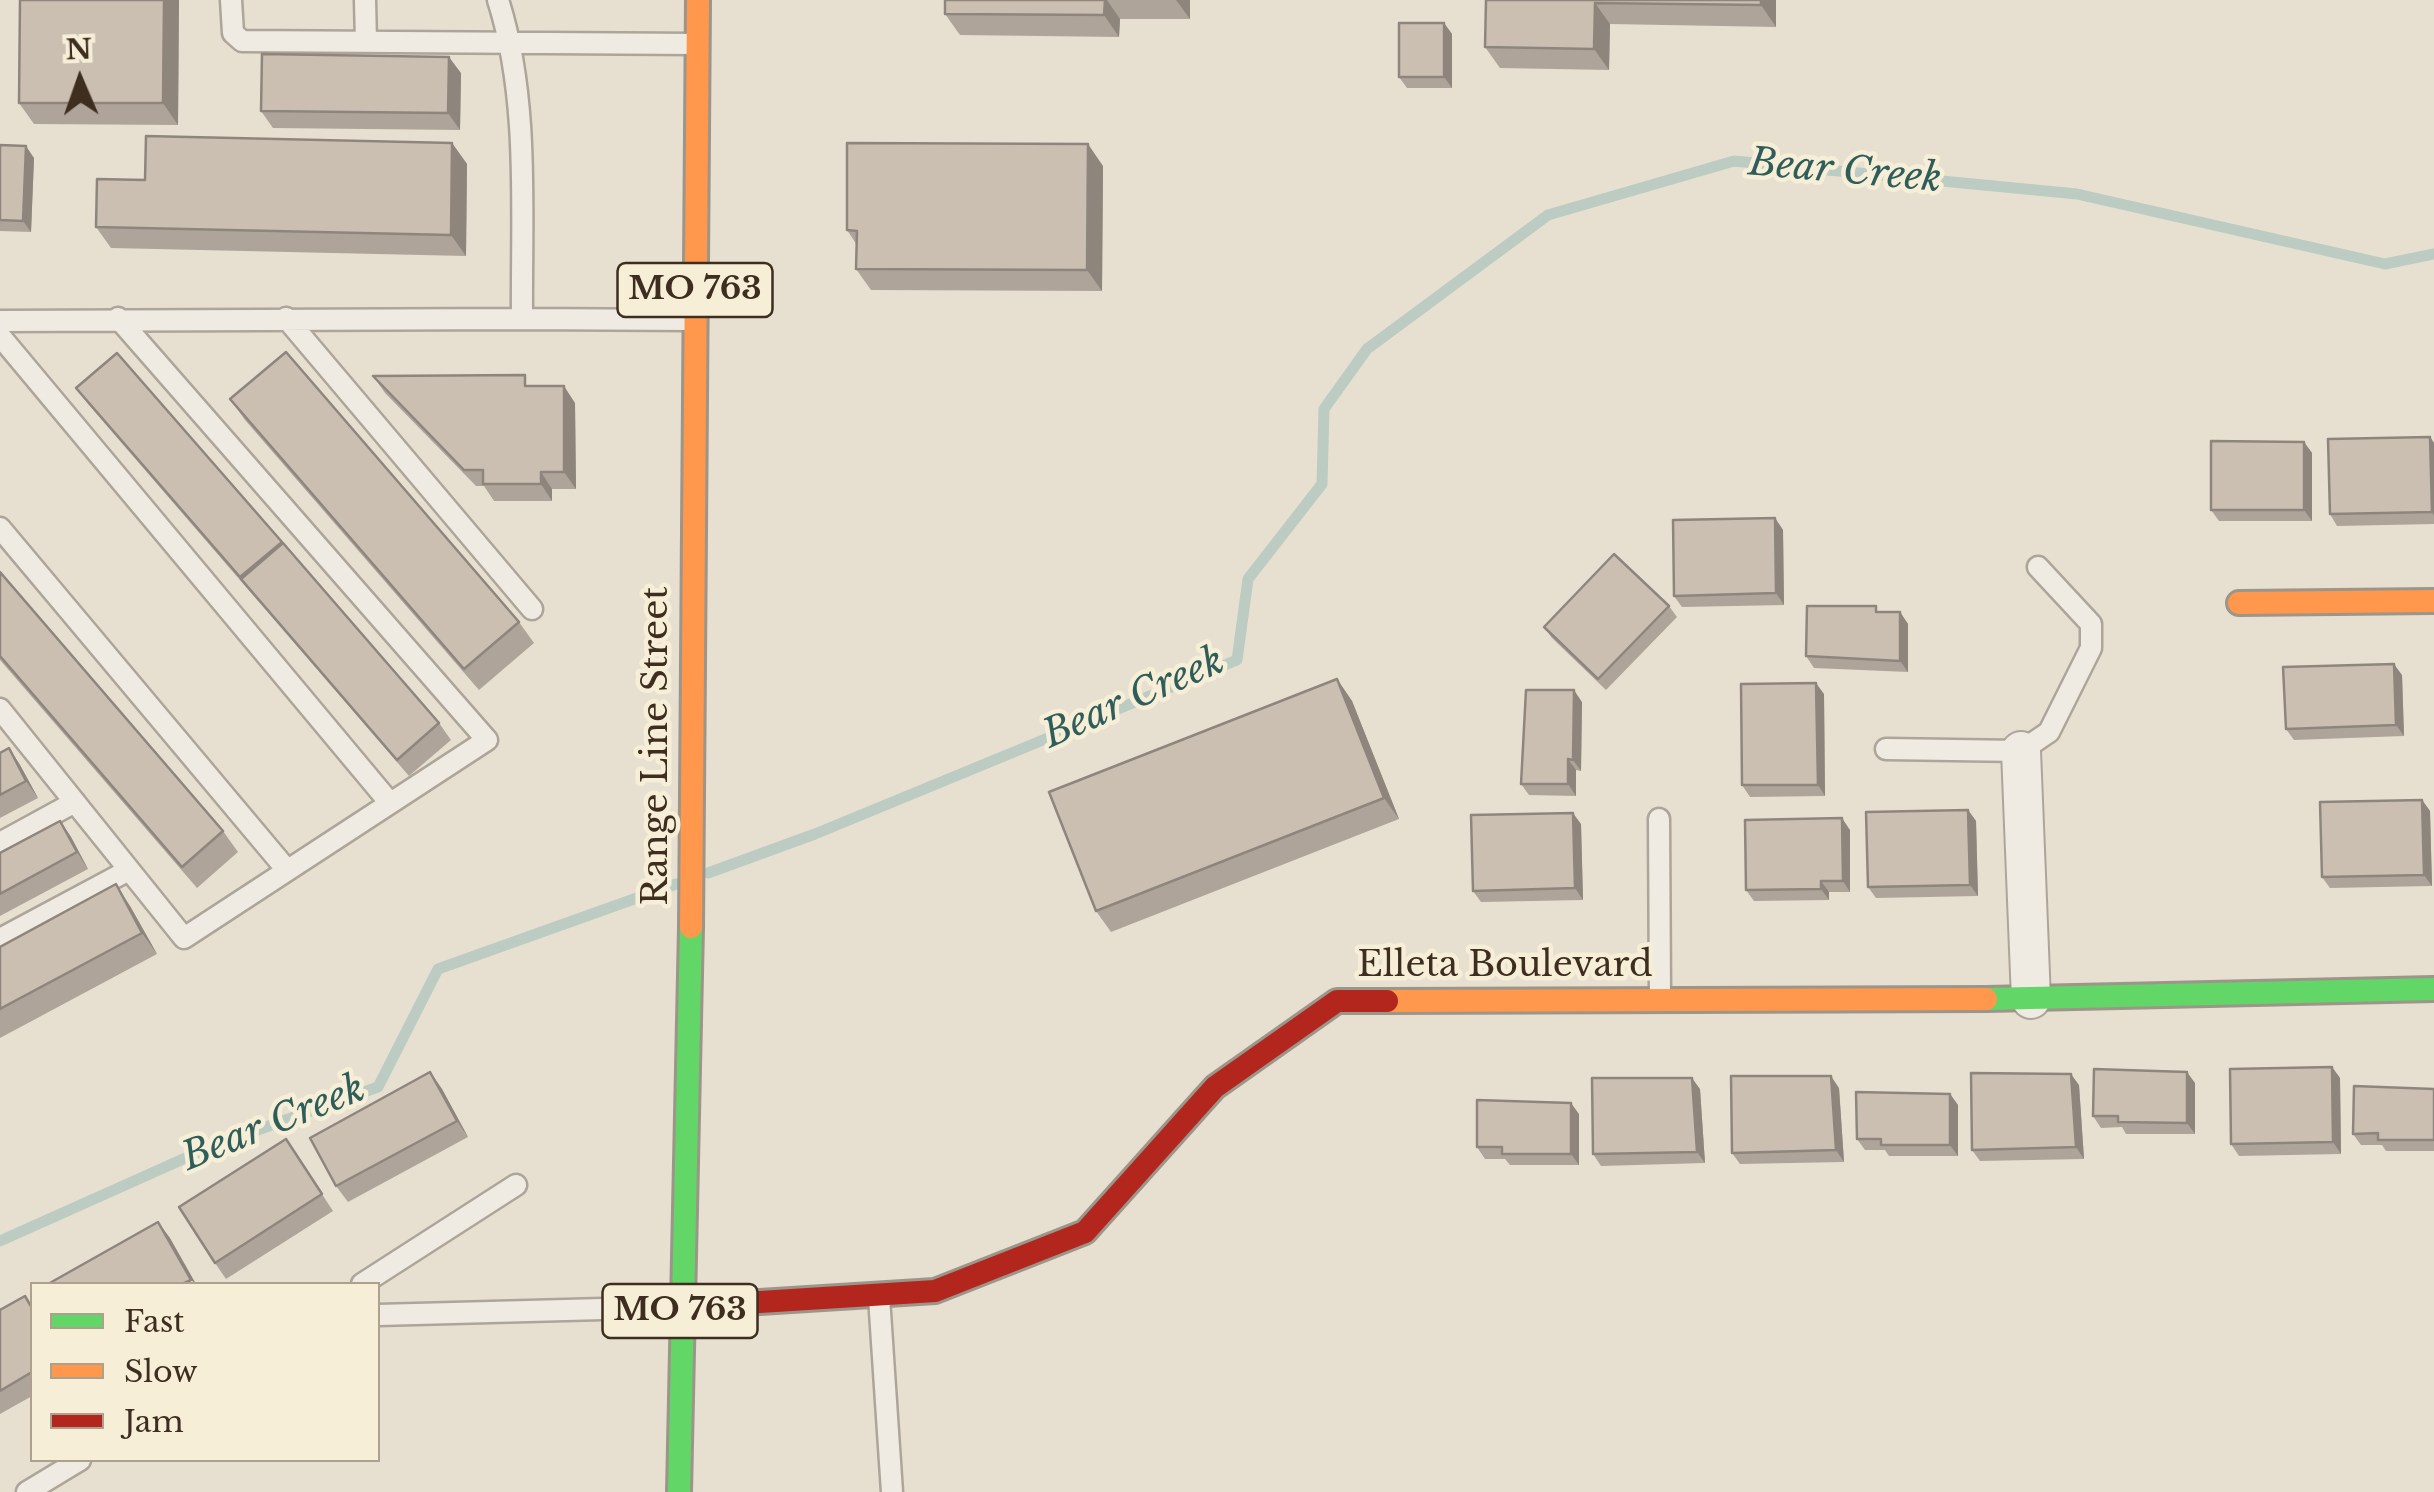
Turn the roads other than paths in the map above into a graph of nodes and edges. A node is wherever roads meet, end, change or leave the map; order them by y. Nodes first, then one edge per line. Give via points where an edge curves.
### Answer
1 (231, 0) edge
2 (365, 0) edge
3 (498, 0) edge
4 (698, 0) edge
5 (510, 39) junction
6 (366, 42) junction
7 (698, 44) junction
8 (118, 318) junction
9 (286, 318) junction
10 (522, 318) junction
11 (695, 320) junction
12 (0, 321) edge
13 (0, 336) edge
14 (0, 528) edge
15 (2038, 567) dead end
16 (2434, 601) edge
17 (2239, 603) dead end
18 (532, 609) dead end
19 (0, 708) edge
20 (9, 735) edge
21 (1886, 748) dead end
22 (2021, 751) junction
23 (75, 802) junction
24 (390, 804) junction
25 (1659, 819) dead end
26 (0, 843) edge
27 (129, 870) junction
28 (287, 870) junction
29 (0, 939) edge
30 (2434, 989) edge
31 (2030, 998) junction
32 (1660, 1000) junction
33 (516, 1186) dead end
34 (365, 1282) edge
35 (879, 1294) junction
36 (680, 1307) junction
37 (380, 1315) edge
38 (77, 1462) edge
39 (28, 1492) edge
40 (679, 1492) edge
41 (892, 1492) edge

1 - 6 lane via 233,33 242,41
2 - 6 lane
3 - 5 lane
4 - 7 street, Range Line Street / MO 763
5 - 6 lane
5 - 7 lane
5 - 10 lane via 520,147
7 - 11 street, Range Line Street / MO 763
8 - 9 lane
8 - 12 lane
8 - 24 lane via 488,740
9 - 10 lane
9 - 18 lane
10 - 11 lane
11 - 36 street, Range Line Street / MO 763 via 690,1130
13 - 24 lane
14 - 28 lane
15 - 22 lane via 2091,624 2091,648 2048,732
16 - 17 street
19 - 20 lane
20 - 23 lane
21 - 22 lane
22 - 31 street
23 - 26 lane
23 - 27 lane
24 - 28 lane
25 - 32 lane
27 - 28 lane via 184,938
27 - 29 lane
30 - 31 street, Elleta Boulevard
31 - 32 street, Elleta Boulevard
32 - 35 street, Elleta Boulevard via 1337,1002 1215,1087 1085,1232 935,1291
33 - 34 lane
35 - 36 street, Elleta Boulevard
35 - 41 lane
36 - 37 lane
36 - 40 street, Range Line Street / MO 763
38 - 39 lane

